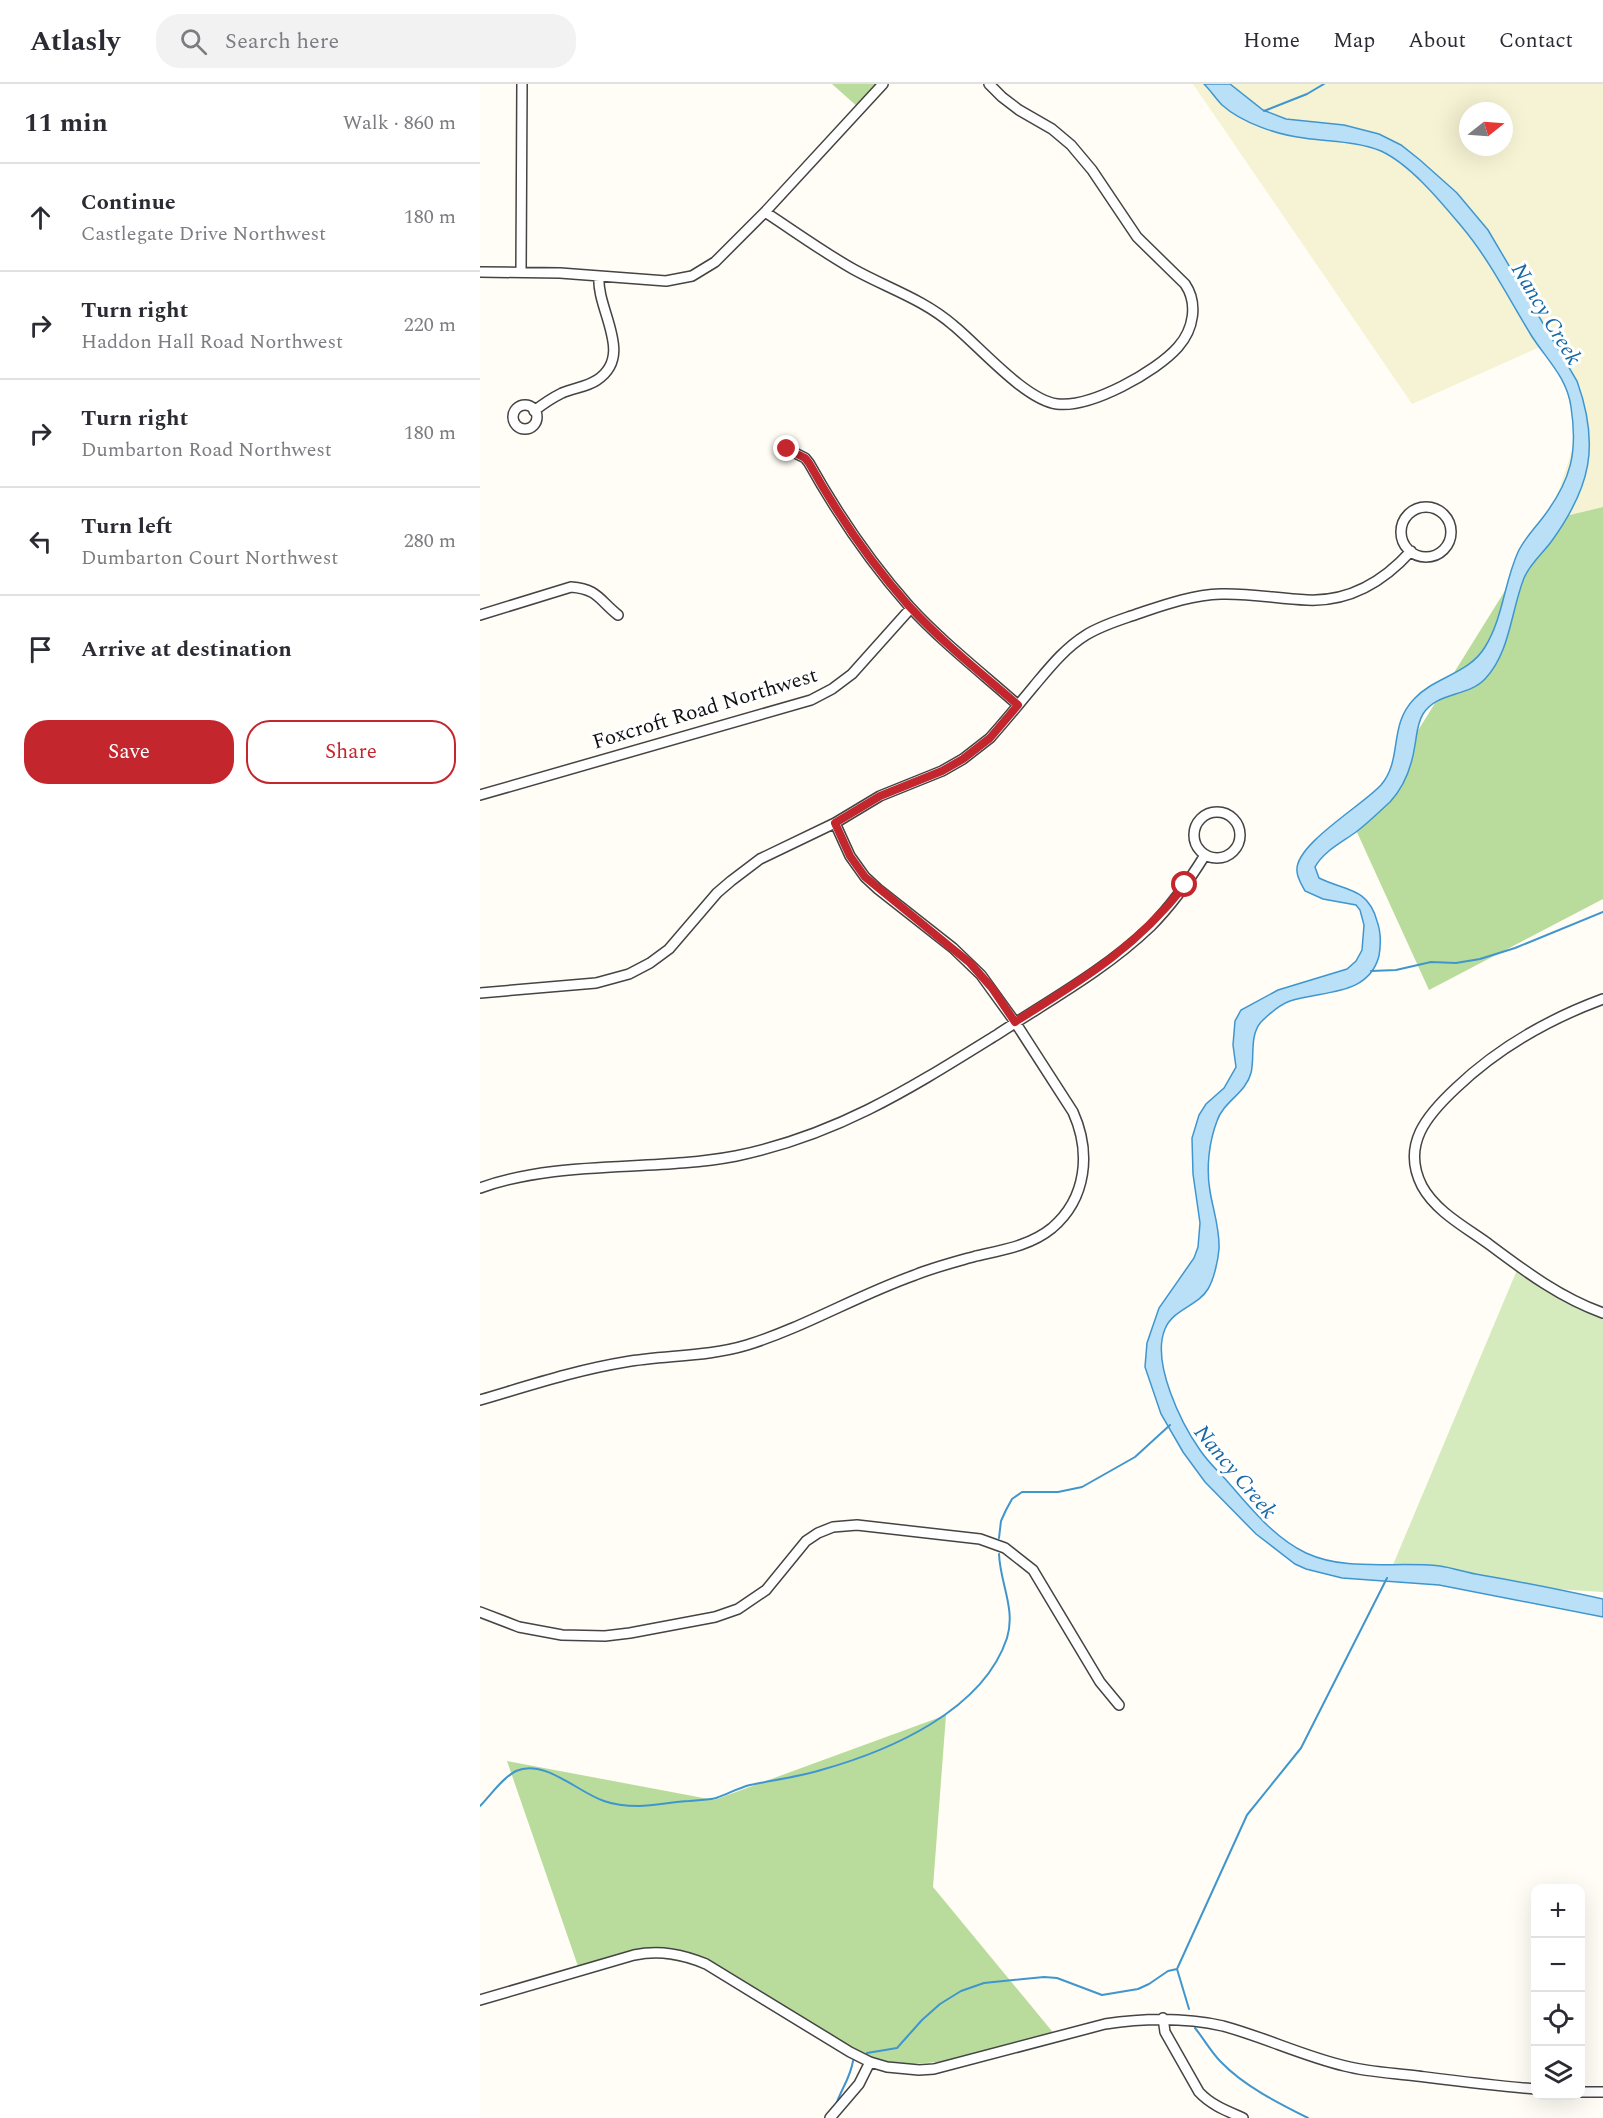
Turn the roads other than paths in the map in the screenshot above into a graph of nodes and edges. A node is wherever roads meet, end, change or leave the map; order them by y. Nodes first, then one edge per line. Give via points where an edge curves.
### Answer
1 (522, 84) edge
2 (883, 84) edge
3 (990, 84) edge
4 (765, 212) junction
5 (480, 272) edge
6 (521, 272) junction
7 (599, 276) junction
8 (534, 411) dead end
9 (787, 449) dead end
10 (1411, 551) junction
11 (911, 608) junction
12 (480, 615) edge
13 (618, 615) dead end
14 (1018, 705) junction
15 (480, 795) edge
16 (835, 823) junction
17 (1205, 855) junction
18 (480, 993) edge
19 (1603, 999) edge
20 (1015, 1022) junction
21 (480, 1188) edge
22 (1603, 1313) edge
23 (480, 1400) edge
24 (480, 1612) edge
25 (1119, 1706) dead end
26 (480, 2000) edge
27 (1163, 2018) junction
28 (870, 2062) junction
29 (1531, 2089) edge
30 (1585, 2092) edge
31 (1603, 2092) edge
32 (830, 2118) edge
33 (1243, 2118) edge

1 - 6 street
2 - 4 street
3 - 4 street via 1019,110 1071,145 1137,237 1189,291 1192,314 1184,339 1174,352 1141,376 1087,401 1047,402 1012,379 932,308 853,269
4 - 7 street via 715,262 692,276 666,281
5 - 6 street
6 - 7 street
7 - 8 street via 598,286 615,343 611,365 597,380 561,393
9 - 11 street via 809,463 859,545
10 - 10 street via 1435,555 1447,545 1449,522 1438,510 1422,507 1408,515 1401,530
10 - 14 street via 1378,581 1340,597 1309,601 1206,595 1107,624 1067,649
11 - 14 street
11 - 15 street, Foxcroft Road Northwest via 852,674 811,700
12 - 13 street via 572,587 595,592
14 - 16 street via 990,738 963,759 880,796
16 - 18 street via 746,868 717,893 669,949 629,974 596,983
16 - 20 street via 865,877 970,963
17 - 17 street via 1221,858 1234,850 1239,828 1229,815 1208,814 1197,823 1194,837
17 - 20 street via 1170,904 1132,943
19 - 22 street via 1519,1039 1487,1059 1429,1115 1418,1134 1415,1156 1421,1184 1436,1205 1550,1288
20 - 21 street via 898,1096 791,1142 709,1160 522,1175
20 - 23 street via 1073,1112 1084,1145 1083,1172 1076,1196 1062,1218 1042,1235 914,1275 747,1345 592,1368
24 - 25 street via 519,1627 562,1635 630,1633 738,1610 766,1590 806,1541 833,1527 857,1525 980,1539 1005,1548 1033,1570 1100,1682
26 - 28 street via 634,1955 674,1954 706,1964
27 - 28 street via 1105,2024 934,2068 902,2069
27 - 29 street via 1224,2026 1347,2066
27 - 33 street via 1166,2032 1199,2092 1217,2107
28 - 32 street via 859,2084
30 - 31 street

